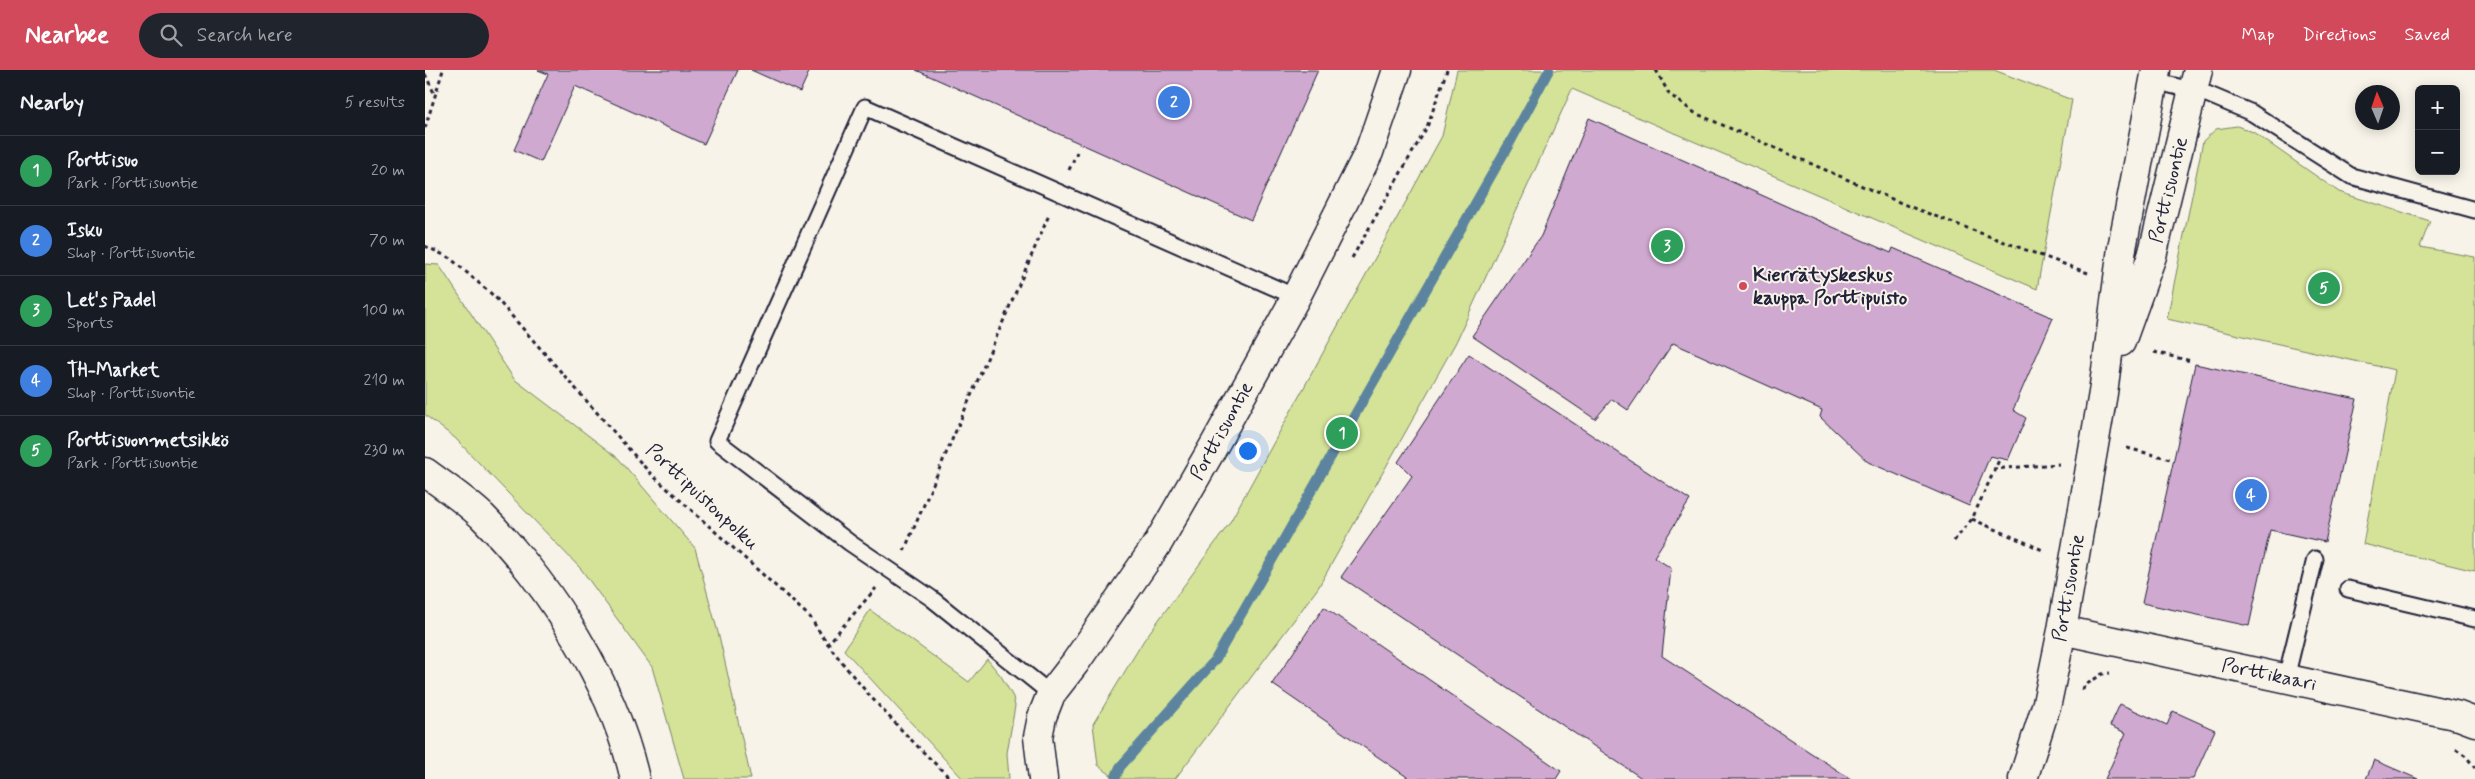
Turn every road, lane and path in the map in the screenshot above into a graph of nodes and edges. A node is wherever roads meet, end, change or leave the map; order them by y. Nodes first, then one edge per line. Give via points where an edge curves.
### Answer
1 (443, 70) edge
2 (1397, 70) edge
3 (1656, 70) edge
4 (425, 74) edge
5 (2155, 75) edge
6 (2195, 80) edge
7 (435, 96) junction
8 (425, 128) edge
9 (1077, 152) dead end
10 (1059, 192) junction
11 (2475, 210) edge
12 (425, 246) edge
13 (2090, 274) dead end
14 (1295, 296) junction
15 (2154, 352) dead end
16 (2191, 361) dead end
17 (2103, 393) junction
18 (2127, 448) dead end
19 (2000, 458) dead end
20 (2174, 460) dead end
21 (2059, 464) dead end
22 (1993, 469) junction
23 (425, 472) edge
24 (1971, 519) junction
25 (1954, 541) dead end
26 (2044, 551) dead end
27 (2315, 559) dead end
28 (892, 570) junction
29 (2348, 589) dead end
30 (2475, 619) edge
31 (2062, 630) junction
32 (827, 645) junction
33 (2116, 672) dead end
34 (2286, 678) junction
35 (1051, 694) junction
36 (2081, 695) dead end
37 (2475, 722) edge
38 (635, 779) edge
39 (951, 779) edge
40 (1043, 779) edge
41 (2023, 779) edge

1 - 7 path
2 - 14 main road, Porttisuontie via 1369,152
3 - 13 path via 1669,94 1695,113 1907,206
4 - 7 path
5 - 6 lane
5 - 17 main road, Porttisuontie via 2122,248
6 - 11 lane via 2351,176
6 - 17 main road, Porttisuontie via 2152,256
7 - 8 path
9 - 10 path
10 - 14 lane
10 - 28 path via 905,549
10 - 28 lane via 865,107 717,441 850,543
12 - 32 path, Porttipuistonpolku via 450,258 495,297 650,472 809,617
14 - 35 main road, Porttisuontie via 1158,543
15 - 16 path
17 - 31 main road, Porttisuontie
18 - 20 path
19 - 22 path
21 - 22 path
22 - 24 path
23 - 38 main road via 481,516 537,580 574,634 609,704
24 - 25 path
24 - 26 path
27 - 34 lane
28 - 32 path
28 - 35 lane
29 - 30 lane
31 - 34 main road, Porttikaari
31 - 41 main road, Porttisuontie via 2047,703
32 - 39 path, Porttipuistonpolku via 919,749
33 - 36 path via 2102,674 2083,686
34 - 37 main road, Porttikaari
35 - 40 main road, Porttisuontie via 1038,737

